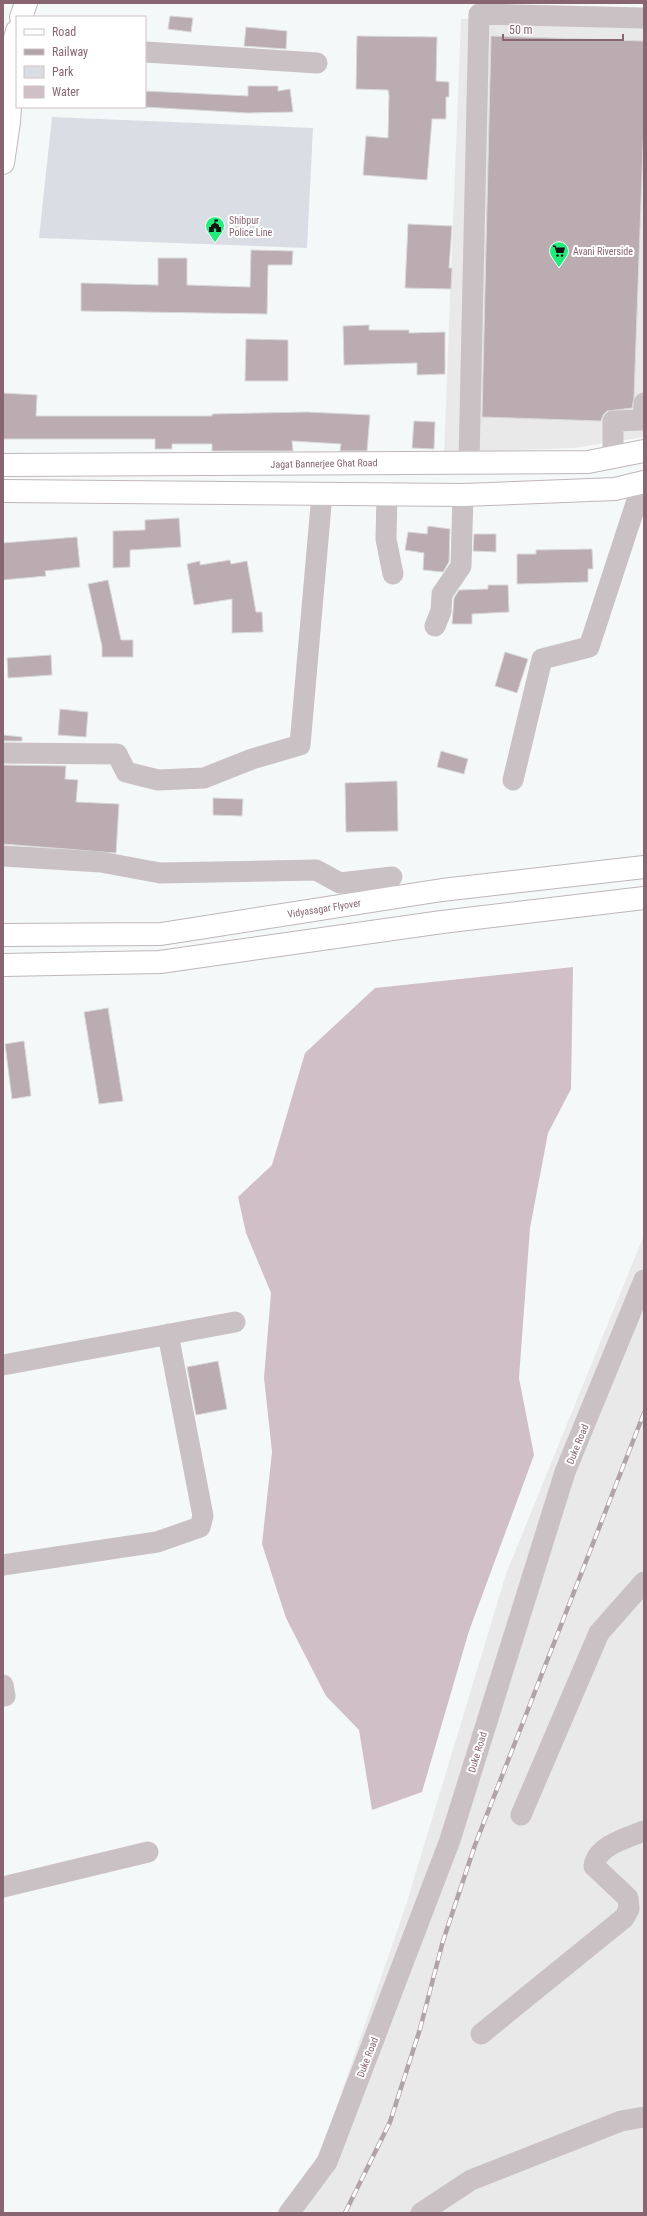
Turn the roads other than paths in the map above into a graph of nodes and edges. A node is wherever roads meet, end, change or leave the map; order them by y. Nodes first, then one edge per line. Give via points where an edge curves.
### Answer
1 (26, 3) edge
2 (21, 16) edge
3 (644, 18) edge
4 (16, 44) edge
5 (146, 52) edge
6 (317, 63) dead end
7 (3, 164) edge
8 (644, 403) edge
9 (644, 451) edge
10 (613, 458) junction
11 (469, 461) junction
12 (3, 465) edge
13 (643, 482) edge
14 (3, 491) edge
15 (322, 494) junction
16 (387, 494) junction
17 (463, 495) junction
18 (393, 574) dead end
19 (435, 626) dead end
20 (3, 753) edge
21 (514, 780) dead end
22 (3, 856) edge
23 (644, 867) edge
24 (392, 877) dead end
25 (644, 898) edge
26 (3, 935) edge
27 (3, 966) edge
28 (644, 1280) edge
29 (235, 1322) dead end
30 (168, 1334) junction
31 (3, 1365) edge
32 (3, 1565) edge
33 (644, 1582) edge
34 (521, 1815) dead end
35 (644, 1831) edge
36 (148, 1852) dead end
37 (3, 1887) edge
38 (480, 2034) dead end
39 (644, 2117) edge
40 (289, 2213) edge
41 (422, 2213) edge

1 - 2 main road
3 - 11 street via 479,14
4 - 7 main road via 10,122
5 - 6 street
8 - 10 street via 643,420 612,421
9 - 10 main road, Jagat Bannerjee Ghat Road
10 - 11 main road, Jagat Bannerjee Ghat Road via 588,462
11 - 12 main road, Jagat Bannerjee Ghat Road
13 - 17 main road via 615,489
13 - 21 street via 589,647 542,659
14 - 15 main road
15 - 16 main road
15 - 20 street via 300,746 252,759 204,778 158,780 126,772 117,754
16 - 17 main road
16 - 18 street via 386,539
17 - 19 street via 460,566 442,594 441,611
22 - 24 street via 101,862 160,873 316,870 340,883
23 - 26 main road, Vidyasagar Flyover via 442,890 162,934
25 - 27 main road via 442,922 160,962
28 - 40 street, Duke Road via 565,1472 450,1840 327,2162
29 - 30 street
30 - 31 street
30 - 32 street via 203,1516 200,1526 156,1542
33 - 34 street via 599,1633
35 - 38 street via 603,1849 595,1859 594,1866 628,1898 629,1909 624,1918
36 - 37 street
39 - 41 street via 621,2120 471,2180

